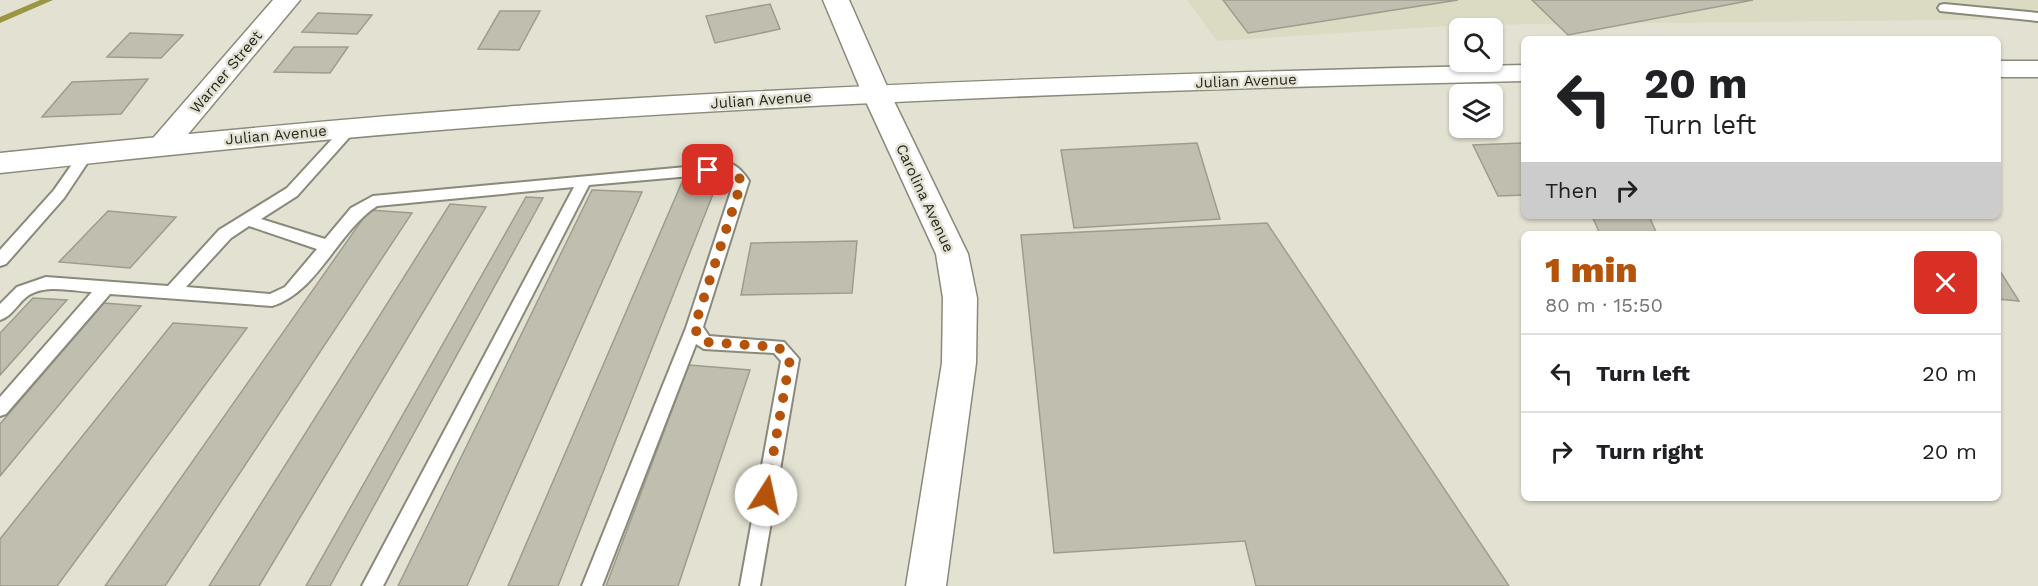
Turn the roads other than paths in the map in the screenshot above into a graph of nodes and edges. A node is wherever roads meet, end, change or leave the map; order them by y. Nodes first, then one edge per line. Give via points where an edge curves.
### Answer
1 (287, 0) edge
2 (836, 0) edge
3 (1944, 8) dead end
4 (2038, 17) edge
5 (2001, 69) edge
6 (2038, 69) edge
7 (1521, 73) edge
8 (876, 93) junction
9 (350, 128) junction
10 (164, 144) junction
11 (87, 153) junction
12 (0, 164) edge
13 (584, 181) junction
14 (247, 220) junction
15 (327, 246) junction
16 (0, 259) edge
17 (106, 287) junction
18 (172, 292) junction
19 (0, 314) edge
20 (694, 328) junction
21 (0, 409) edge
22 (372, 586) edge
23 (592, 586) edge
24 (750, 586) edge
25 (926, 586) edge

1 - 10 street, Warner Street
2 - 8 street, Carolina Avenue
3 - 4 lane
5 - 6 street
7 - 8 street, Julian Avenue
8 - 9 street, Julian Avenue
8 - 25 street, Carolina Avenue via 952,254 960,298 959,363
9 - 10 street, Julian Avenue
9 - 14 lane via 292,192
10 - 11 street, Julian Avenue
11 - 12 street, Julian Avenue
11 - 16 lane via 59,194
13 - 15 lane via 373,201 356,212
13 - 20 lane via 729,168 742,181
13 - 22 lane
14 - 15 lane
14 - 18 lane via 225,234
15 - 18 lane via 291,291 272,300
17 - 18 lane
17 - 19 lane via 46,283 23,291
17 - 21 lane
20 - 23 lane
20 - 24 lane via 704,342 778,347 790,359

